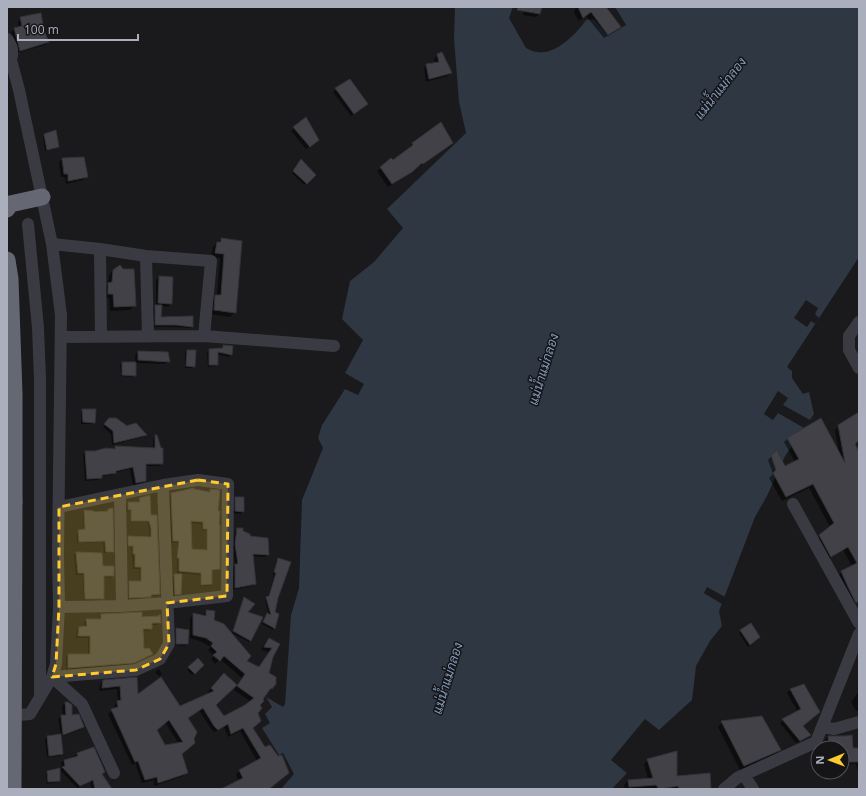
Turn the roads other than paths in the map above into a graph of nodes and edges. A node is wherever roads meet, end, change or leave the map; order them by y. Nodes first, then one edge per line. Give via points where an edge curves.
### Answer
1 (7, 39) edge
2 (9, 63) edge
3 (7, 76) edge
4 (19, 90) junction
5 (42, 197) junction
6 (7, 209) edge
7 (28, 224) dead end
8 (52, 244) junction
9 (100, 248) junction
10 (146, 256) junction
11 (7, 260) edge
12 (859, 322) edge
13 (148, 336) junction
14 (204, 336) junction
15 (61, 337) junction
16 (101, 337) junction
17 (334, 346) dead end
18 (859, 368) edge
19 (164, 485) junction
20 (120, 494) junction
21 (793, 504) dead end
22 (59, 507) junction
23 (167, 603) junction
24 (122, 606) junction
25 (59, 607) junction
26 (859, 623) edge
27 (859, 634) edge
28 (52, 677) junction
29 (40, 696) junction
30 (7, 716) edge
31 (859, 722) edge
32 (822, 727) junction
33 (114, 773) dead end
34 (744, 775) junction
35 (13, 789) edge
36 (724, 789) edge
37 (753, 789) edge

1 - 2 street via 12,49
2 - 4 street
3 - 4 street
4 - 5 street
5 - 6 highway via 10,204
5 - 8 street
7 - 29 street via 39,342
8 - 9 street
8 - 15 street via 61,315
9 - 10 street
9 - 16 street
10 - 13 street
10 - 14 street via 211,261
11 - 35 highway, bridge via 14,394
12 - 18 street via 850,336 848,350
13 - 14 street
13 - 16 street
14 - 17 street
15 - 16 street
15 - 22 street
19 - 20 street
19 - 23 street
19 - 23 street via 198,480 228,484 227,596
20 - 22 street
20 - 24 street
21 - 26 street
22 - 25 street
23 - 24 street
23 - 28 street via 169,644 160,659 136,670
24 - 25 street
25 - 28 street via 56,664
27 - 32 street
28 - 29 street
28 - 33 street via 82,704
29 - 30 street via 30,714
31 - 32 street via 834,728
32 - 34 street via 816,742
34 - 36 street
34 - 37 street

